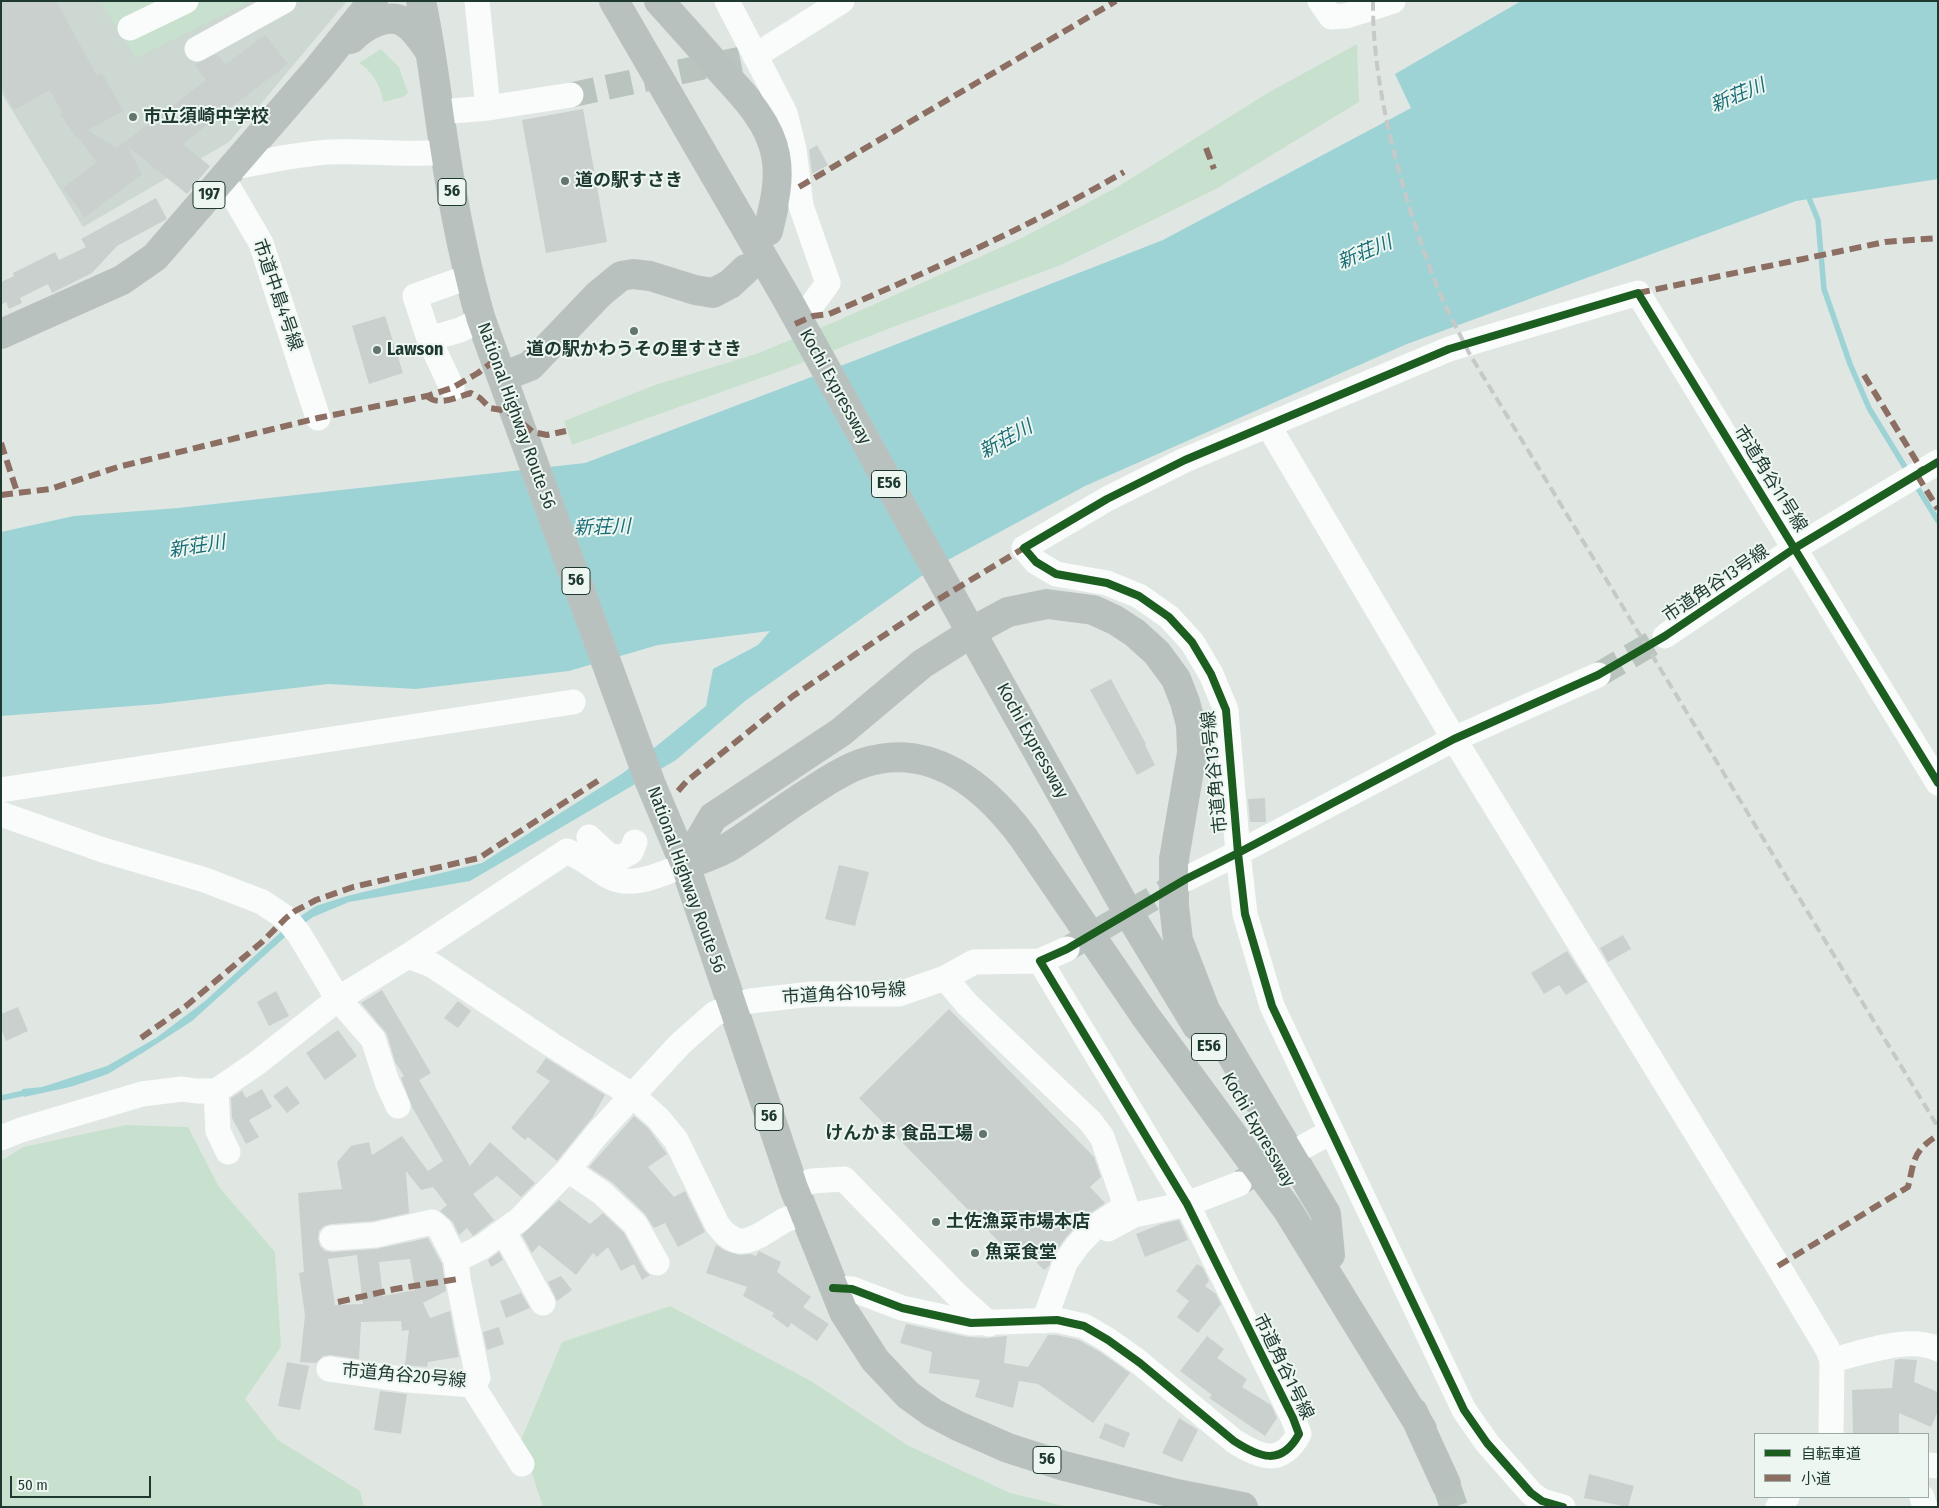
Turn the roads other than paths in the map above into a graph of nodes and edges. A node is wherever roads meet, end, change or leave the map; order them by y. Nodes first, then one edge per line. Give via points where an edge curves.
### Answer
1 (186, 1) edge
2 (284, 1) edge
3 (373, 1) edge
4 (421, 1) edge
5 (477, 1) edge
6 (614, 1) edge
7 (659, 1) edge
8 (727, 1) edge
9 (842, 1) edge
10 (1320, 1) edge
11 (1393, 1) edge
12 (130, 28) dead end
13 (196, 49) dead end
14 (430, 53) junction
15 (756, 56) junction
16 (317, 70) junction
17 (571, 95) tunnel mouth
18 (488, 108) junction
19 (440, 112) junction
20 (445, 152) junction
21 (228, 173) junction
22 (768, 231) dead end
23 (746, 269) dead end
24 (468, 277) junction
25 (799, 302) junction
26 (481, 320) junction
27 (1, 334) edge
28 (429, 339) junction
29 (502, 378) junction
30 (452, 388) dead end
31 (318, 418) dead end
32 (1268, 425) junction
33 (1938, 462) edge
34 (1795, 548) junction
35 (1665, 636) tunnel mouth
36 (1598, 675) tunnel mouth
37 (573, 702) dead end
38 (1454, 738) junction
39 (1938, 782) edge
40 (1, 790) edge
41 (1, 814) edge
42 (589, 837) dead end
43 (635, 842) dead end
44 (1238, 853) junction
45 (685, 865) junction
46 (1186, 879) tunnel mouth
47 (1067, 949) tunnel mouth
48 (408, 956) junction
49 (1040, 961) junction
50 (944, 978) junction
51 (338, 999) junction
52 (732, 1006) junction
53 (216, 1091) junction
54 (632, 1095) junction
55 (398, 1106) dead end
56 (1331, 1132) junction
57 (1, 1138) edge
58 (1304, 1146) tunnel mouth
59 (228, 1152) dead end
60 (568, 1170) junction
61 (1239, 1184) tunnel mouth
62 (794, 1188) junction
63 (1187, 1204) junction
64 (804, 1214) junction
65 (504, 1232) junction
66 (332, 1238) dead end
67 (1330, 1255) junction
68 (456, 1260) junction
69 (657, 1263) dead end
70 (833, 1288) junction
71 (543, 1303) dead end
72 (1051, 1321) junction
73 (989, 1324) junction
74 (1938, 1349) edge
75 (1832, 1360) junction
76 (329, 1369) dead end
77 (472, 1385) junction
78 (1422, 1429) junction
79 (1831, 1433) edge
80 (522, 1464) dead end
81 (1446, 1484) tunnel mouth
82 (1243, 1507) edge
83 (1563, 1507) edge

1 - 12 street
2 - 13 street
3 - 16 highway, 197
4 - 14 highway, National Highway Route 56 / 56
5 - 18 street
6 - 25 highway, Kochi Expressway / E56
7 - 22 highway via 754,108 770,135 778,173 776,200
8 - 15 street
9 - 15 street
10 - 11 street via 1331,17 1346,16
14 - 16 highway via 404,22 380,21 358,32
14 - 19 highway, National Highway Route 56 / 56
15 - 25 street via 785,113 794,149 801,206 828,283
16 - 21 highway, 197
17 - 18 street
18 - 19 street
19 - 20 highway, National Highway Route 56 / 56
20 - 21 street via 330,152 302,155
20 - 24 highway, National Highway Route 56 / 56
21 - 27 highway, 197 via 168,243 139,270 100,292
21 - 31 street, 市道中島4号線 via 261,243
23 - 29 highway via 730,284 713,293 650,276 621,276 599,294 530,366
24 - 26 highway, National Highway Route 56 / 56
24 - 28 street via 415,296
25 - 67 highway, Kochi Expressway / E56, bridge via 991,668 1125,907
26 - 28 street
26 - 29 highway, National Highway Route 56 / 56
28 - 30 street
29 - 45 highway, National Highway Route 56 / 56 via 650,782
32 - 34 street, 市道角谷11号線 via 1449,349 1638,293
32 - 38 street
32 - 44 street, 市道角谷13号線 via 1185,460 1107,499 1024,548 1036,562 1056,574 1107,583 1139,596 1169,617 1192,642 1211,674 1226,710
33 - 34 street, 市道角谷13号線
34 - 35 street, 市道角谷13号線
34 - 39 street, 市道角谷11号線
36 - 38 street, 市道角谷13号線
37 - 40 street
38 - 44 street, 市道角谷13号線
38 - 75 street via 1778,1266
41 - 51 street via 102,850 205,880 262,902 286,918 299,934
42 - 43 street via 608,855 620,858 631,852
44 - 46 street
44 - 56 street via 1245,914 1272,1006
45 - 48 street via 626,882 610,877 567,851
45 - 52 highway, National Highway Route 56 / 56
45 - 67 highway via 713,818 841,732 922,664 982,626 1008,612 1047,604 1094,610 1115,620 1157,653 1176,679 1190,724 1192,753 1174,859 1174,906 1184,959 1205,1010 1326,1214
45 - 78 highway via 728,847 812,790 862,763 904,757 926,760 970,782 1008,816 1146,1017 1286,1209
47 - 49 street
48 - 51 street
48 - 54 street via 432,965
49 - 50 street, 市道角谷10号線 via 974,962
49 - 63 street, 市道角谷1号線
50 - 52 street, 市道角谷10号線 via 899,994 812,994
50 - 72 street via 1090,1121 1102,1137 1124,1203 1119,1211 1095,1227 1065,1263
51 - 53 street
51 - 55 street via 373,1039
52 - 54 street, 市道角谷10号線 via 714,1014 680,1044
52 - 62 highway, National Highway Route 56 / 56
53 - 57 street via 182,1089 142,1094
53 - 59 street via 218,1131
54 - 60 street, 市道角谷10号線
54 - 64 street via 658,1118 676,1140 724,1234 733,1240 750,1241 787,1219
56 - 58 street
56 - 83 street via 1464,1410 1487,1443 1531,1493 1542,1501
60 - 65 street, 市道角谷10号線
60 - 69 street via 602,1193 635,1224
61 - 63 street
62 - 64 highway, National Highway Route 56 / 56
62 - 73 street via 812,1182 844,1179
63 - 72 street via 1134,1215 1103,1232 1087,1248 1068,1295
63 - 72 street, 市道角谷1号線 via 1293,1418 1299,1434 1293,1446 1264,1457 1251,1452 1108,1340 1084,1326
64 - 70 highway, National Highway Route 56 / 56
65 - 68 street, 市道角谷10号線
65 - 71 street
66 - 68 street via 375,1235 432,1222 440,1229
67 - 78 highway, Kochi Expressway / E56
68 - 77 street, 市道角谷20号線 via 478,1378
70 - 73 street, 市道角谷1号線 via 852,1289 902,1308
70 - 82 highway, National Highway Route 56 / 56 via 844,1312 875,1360 908,1395 933,1412 1008,1448 1064,1466
72 - 73 street, 市道角谷1号線
74 - 75 street via 1907,1343
75 - 79 street
76 - 77 street, 市道角谷20号線
77 - 80 street
78 - 81 highway, Kochi Expressway / E56

